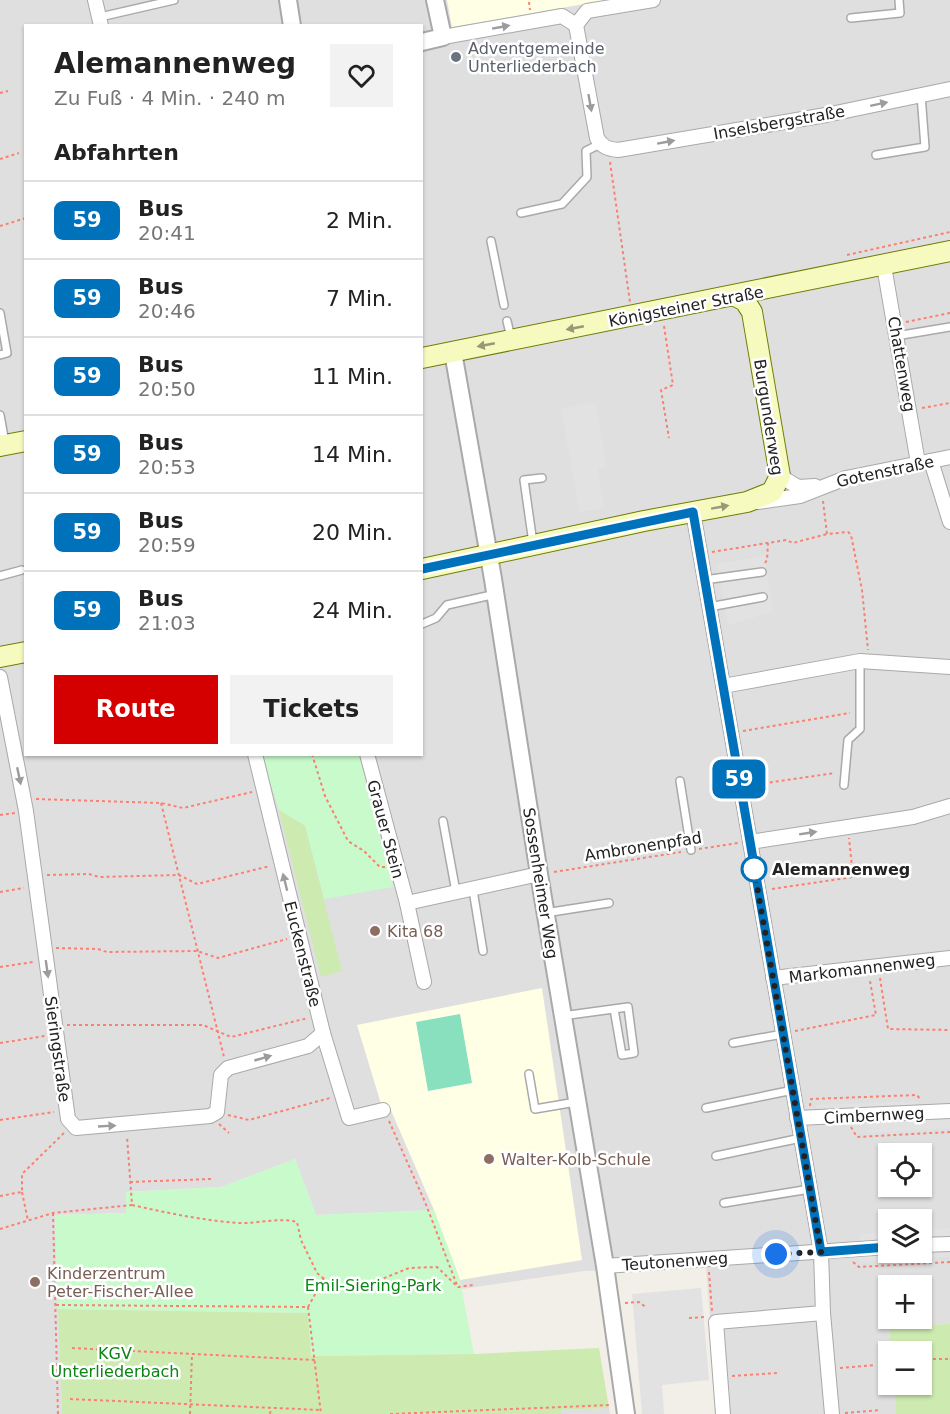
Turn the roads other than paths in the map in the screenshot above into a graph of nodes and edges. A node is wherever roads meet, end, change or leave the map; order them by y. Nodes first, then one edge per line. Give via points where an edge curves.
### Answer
1 (95, 0) edge
2 (174, 0) edge
3 (288, 0) edge
4 (435, 0) edge
5 (653, 0) edge
6 (899, 0) edge
7 (851, 18) dead end
8 (100, 21) edge
9 (292, 24) edge
10 (576, 25) junction
11 (443, 36) junction
12 (423, 42) edge
13 (950, 89) edge
14 (921, 95) junction
15 (604, 147) junction
16 (876, 155) dead end
17 (521, 213) dead end
18 (491, 241) dead end
19 (950, 251) edge
20 (884, 266) junction
21 (766, 290) junction
22 (735, 296) junction
23 (504, 304) dead end
24 (752, 312) junction
25 (0, 313) edge
26 (507, 321) dead end
27 (950, 327) edge
28 (895, 330) junction
29 (511, 340) junction
30 (453, 352) junction
31 (0, 355) edge
32 (423, 358) edge
33 (0, 414) edge
34 (24, 441) edge
35 (3, 446) edge
36 (950, 457) edge
37 (924, 462) junction
38 (780, 476) junction
39 (542, 478) dead end
40 (820, 486) junction
41 (747, 502) junction
42 (693, 512) junction
43 (950, 522) edge
44 (533, 545) junction
45 (489, 555) junction
46 (423, 569) edge
47 (22, 570) dead end
48 (760, 572) road end
49 (0, 576) edge
50 (704, 580) junction
51 (496, 594) junction
52 (763, 597) dead end
53 (709, 607) junction
54 (423, 624) edge
55 (24, 652) edge
56 (0, 657) edge
57 (864, 661) junction
58 (950, 667) edge
59 (0, 677) edge
60 (723, 686) junction
61 (255, 756) edge
62 (368, 756) edge
63 (680, 780) dead end
64 (844, 785) dead end
65 (950, 806) edge
66 (443, 821) dead end
67 (750, 842) junction
68 (691, 850) road end
69 (539, 874) junction
70 (473, 890) junction
71 (456, 893) junction
72 (407, 903) junction
73 (609, 903) dead end
74 (545, 913) junction
75 (483, 951) dead end
76 (950, 958) edge
77 (773, 978) junction
78 (423, 982) dead end
79 (614, 1009) junction
80 (562, 1016) junction
81 (323, 1033) junction
82 (783, 1034) junction
83 (733, 1043) dead end
84 (529, 1074) dead end
85 (793, 1090) junction
86 (576, 1102) junction
87 (706, 1108) dead end
88 (383, 1110) road end
89 (950, 1111) edge
90 (802, 1118) junction
91 (801, 1138) junction
92 (716, 1155) dead end
93 (810, 1189) junction
94 (724, 1203) dead end
95 (950, 1244) edge
96 (932, 1245) edge
97 (878, 1248) edge
98 (821, 1252) junction
99 (605, 1266) junction
100 (823, 1313) junction
101 (626, 1414) edge
102 (723, 1414) edge
103 (834, 1414) edge

1 - 8 street
2 - 8 lane
3 - 9 street
4 - 11 street
5 - 10 street via 587,11
6 - 7 lane via 900,13
11 -> 10 street via 562,16
10 -> 15 street
11 - 12 street
13 - 14 street, Inselsbergstraße
15 -> 14 street, Inselsbergstraße via 618,150
14 - 16 lane via 926,147
15 - 17 lane via 586,151 587,177 565,201
18 - 23 lane
19 - 20 main road, Königsteiner Straße
20 - 21 main road, Königsteiner Straße
20 - 28 street, Chattenweg
21 - 22 main road, Königsteiner Straße
21 - 24 main road
22 - 24 main road via 745,301
22 -> 29 main road, Königsteiner Straße
24 - 38 main road, Burgunderweg
25 - 31 lane via 7,353
26 - 29 lane
27 - 28 lane
28 - 37 street, Chattenweg
29 -> 30 main road, Königsteiner Straße
30 - 32 main road, Königsteiner Straße
30 - 45 street, Sossenheimer Weg
33 - 35 lane
34 - 35 main road
36 - 37 street, Gotenstraße
37 - 40 street, Gotenstraße
37 - 43 street, Chattenweg
38 - 40 street, Gotenstraße via 798,487
38 - 41 main road, Burgunderweg via 772,492
39 - 44 lane via 524,480
40 - 41 street, Gotenstraße via 800,496
42 -> 41 main road, Gotenstraße
42 - 44 main road, Gotenstraße
42 - 50 street
44 - 45 main road, Gotenstraße
45 - 46 main road, Gotenstraße
45 - 51 street, Sossenheimer Weg
47 - 49 lane
48 - 50 lane
50 - 53 street
51 - 54 lane via 447,605 436,618
51 - 69 street, Sossenheimer Weg
52 - 53 lane
53 - 60 street
55 - 56 main road
57 - 58 street
57 - 60 street
57 - 64 lane via 860,729 848,740
59 -> 81 street, Sieringstraße via 24,799 66,1110 72,1125 126,1125 210,1116 217,1112 220,1075 228,1068 308,1046
60 - 67 street
81 -> 61 street, Euckenstraße
62 - 72 street, Grauer Stein
63 - 68 lane
67 -> 65 street via 913,817
66 - 71 lane
67 - 77 street
69 - 70 street
69 - 74 street, Sossenheimer Weg
70 - 71 street
70 - 75 lane
71 - 72 street
72 - 78 street, Grauer Stein
73 - 74 lane
74 - 80 street, Sossenheimer Weg
76 - 77 street, Markomannenweg
77 - 82 street
79 - 79 lane via 628,1007 634,1053 622,1055
79 - 80 lane
80 - 86 street, Sossenheimer Weg
81 - 88 street, Euckenstraße via 349,1118
82 - 83 lane
82 - 85 street
84 - 86 lane via 535,1109
85 - 87 lane
85 - 90 street
86 - 99 street, Sossenheimer Weg
89 - 90 street, Cimbernweg
90 - 91 street
91 - 92 lane
91 - 93 street
93 - 94 lane
93 - 98 street
95 - 96 street
97 - 98 street, Teutonenweg
98 - 99 street, Teutonenweg
98 - 100 street
99 - 101 street, Sossenheimer Weg
100 - 102 street via 716,1322
100 - 103 street

